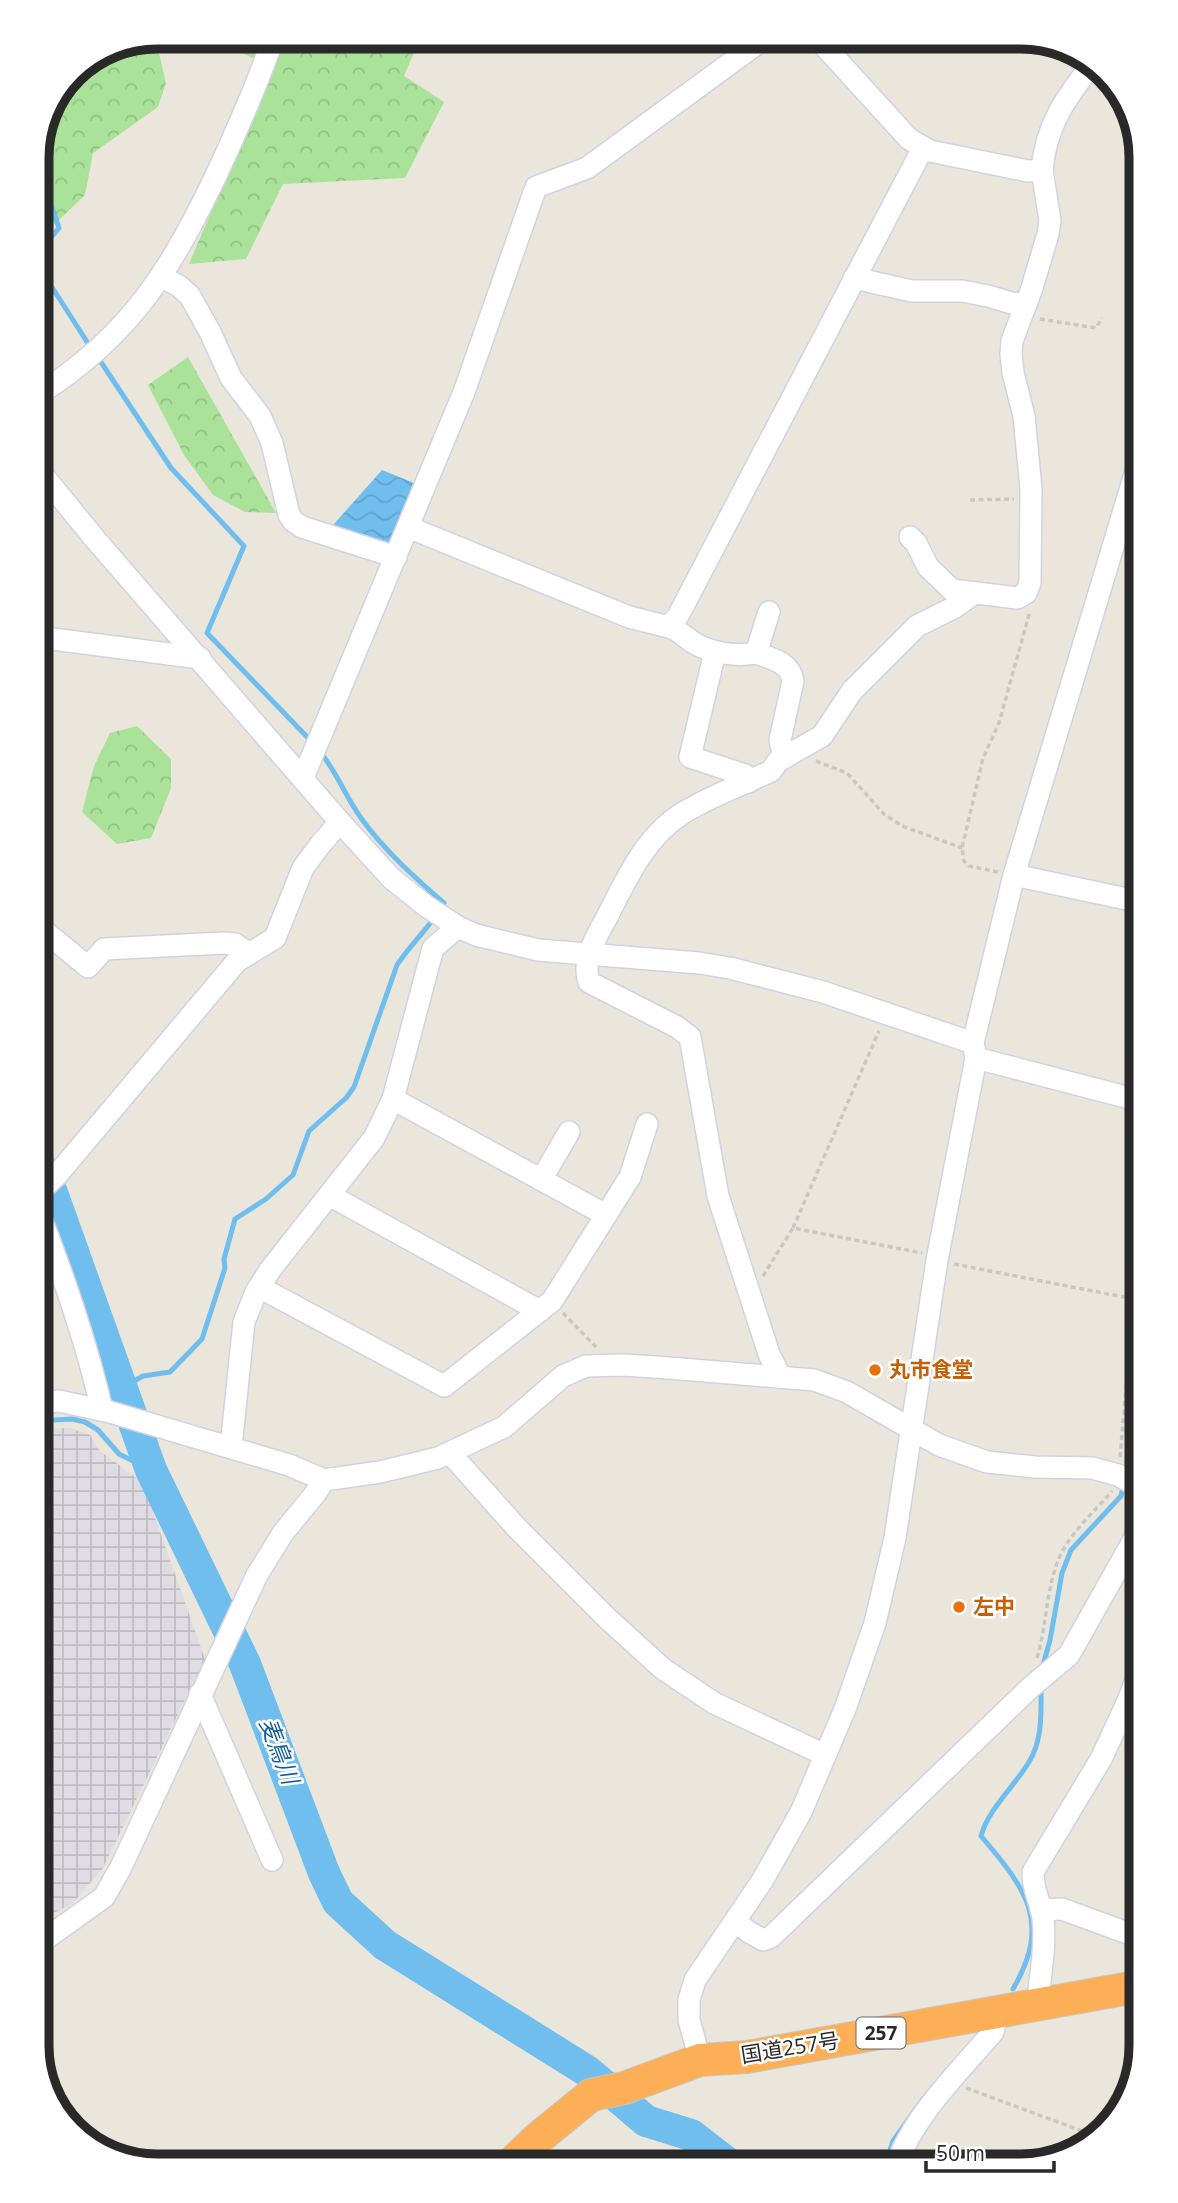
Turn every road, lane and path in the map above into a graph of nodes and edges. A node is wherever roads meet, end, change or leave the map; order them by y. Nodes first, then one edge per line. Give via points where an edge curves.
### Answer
1 (269, 49) edge
2 (750, 49) edge
3 (827, 49) edge
4 (1087, 71) edge
5 (923, 148) junction
6 (1042, 170) junction
7 (162, 277) junction
8 (854, 278) junction
9 (1025, 308) junction
10 (1102, 318) dead end
11 (49, 388) edge
12 (49, 482) edge
13 (1129, 494) edge
14 (1031, 499) junction
15 (970, 500) dead end
16 (408, 527) junction
17 (910, 537) dead end
18 (396, 557) junction
19 (1028, 587) junction
20 (975, 593) junction
21 (769, 612) dead end
22 (669, 627) junction
23 (49, 639) edge
24 (715, 652) junction
25 (756, 653) junction
26 (200, 658) junction
27 (791, 753) junction
28 (303, 778) junction
29 (749, 782) junction
30 (340, 822) junction
31 (962, 848) junction
32 (1014, 875) junction
33 (1129, 899) edge
34 (458, 927) junction
35 (49, 935) edge
36 (249, 954) junction
37 (589, 955) junction
38 (885, 1015) junction
39 (974, 1050) junction
40 (1129, 1097) edge
41 (393, 1099) junction
42 (647, 1124) dead end
43 (569, 1132) dead end
44 (541, 1180) junction
45 (49, 1183) edge
46 (329, 1195) junction
47 (606, 1215) junction
48 (793, 1228) junction
49 (49, 1239) edge
50 (938, 1258) junction
51 (747, 1286) junction
52 (259, 1287) junction
53 (1129, 1298) edge
54 (546, 1306) junction
55 (604, 1366) junction
56 (780, 1376) junction
57 (49, 1402) edge
58 (102, 1410) junction
59 (910, 1428) junction
60 (231, 1447) junction
61 (450, 1453) junction
62 (324, 1480) junction
63 (1129, 1481) edge
64 (1129, 1548) edge
65 (1039, 1681) junction
66 (200, 1694) junction
67 (1129, 1717) edge
68 (825, 1755) junction
69 (272, 1860) dead end
70 (1041, 1910) junction
71 (736, 1922) junction
72 (1129, 1934) edge
73 (49, 1936) edge
74 (1129, 1988) edge
75 (1037, 2006) junction
76 (997, 2014) junction
77 (700, 2060) junction
78 (952, 2081) junction
79 (1086, 2132) edge
80 (521, 2154) edge
81 (901, 2154) edge

1 - 7 street via 195,220
2 - 16 street via 587,168 536,187 464,392
3 - 5 street via 909,139
4 - 6 street via 1059,109
5 - 6 street via 1028,171
5 - 8 street
6 - 9 street via 1050,221
7 - 11 street via 110,340
7 - 18 street via 190,296 231,378 260,416 293,521
8 - 9 street via 912,291 961,291
8 - 22 street
9 - 10 path via 1050,322 1096,328
9 - 14 street via 1010,354 1026,428
12 - 26 street
13 - 32 street
14 - 15 path
14 - 19 street
16 - 18 street
16 - 22 street via 629,617
17 - 20 street via 928,568 952,590
18 - 28 street
19 - 20 street via 1017,598
19 - 31 path via 1032,606 999,723 983,758
20 - 27 street via 917,626 852,691 822,736
21 - 25 street
22 - 24 street
23 - 26 street
24 - 25 street
24 - 29 street via 690,757 745,775
25 - 27 street via 791,672 780,740
26 - 28 street
27 - 29 street
27 - 31 path via 838,768 902,826
28 - 30 street
29 - 37 street via 683,813 649,844
30 - 34 street via 391,878
30 - 36 street via 303,868 275,938
31 - 32 path via 969,866
32 - 33 street
32 - 39 street
34 - 37 street via 502,943
34 - 41 street via 433,948
35 - 36 street via 88,967 104,949 224,943 235,944
36 - 45 street via 237,961
37 - 38 street via 730,968 823,992
37 - 51 street via 589,982 690,1037 718,1196
38 - 39 street
38 - 48 path
39 - 40 street
39 - 50 street
41 - 44 street
41 - 46 street via 374,1138
42 - 47 street via 629,1177
43 - 44 street
44 - 47 street
46 - 52 street
46 - 54 street
47 - 54 street
48 - 50 path
48 - 51 path via 758,1283
49 - 58 street via 91,1362
50 - 53 path
50 - 59 street
51 - 56 street
52 - 54 street via 444,1386
52 - 60 street via 244,1322
54 - 55 path via 598,1349
55 - 56 street
55 - 61 street via 586,1366 563,1376 504,1427
56 - 59 street via 814,1380 847,1392
57 - 58 street
58 - 60 street
59 - 63 street via 939,1445 987,1462 1092,1468
59 - 68 street via 894,1538 875,1623
60 - 62 street
61 - 62 street via 380,1472
61 - 68 street via 525,1536 663,1669 714,1703
62 - 66 street via 257,1575
63 - 65 path via 1115,1488 1060,1555
64 - 65 street via 1069,1655
65 - 71 street via 771,1937 764,1940
66 - 69 street
66 - 73 street via 104,1897
67 - 70 street via 1033,1872 1032,1885
68 - 71 street via 800,1812
70 - 72 street via 1062,1909
70 - 75 street via 1044,1944
71 - 77 street via 695,1980 689,2020
74 - 75 highway, 国道257号 / 257
75 - 76 highway, 国道257号 / 257
76 - 77 highway, 国道257号 / 257 via 747,2057
76 - 78 street via 993,2032
77 - 80 highway, 国道257号 / 257 via 591,2095
78 - 79 path
78 - 81 street via 917,2123

